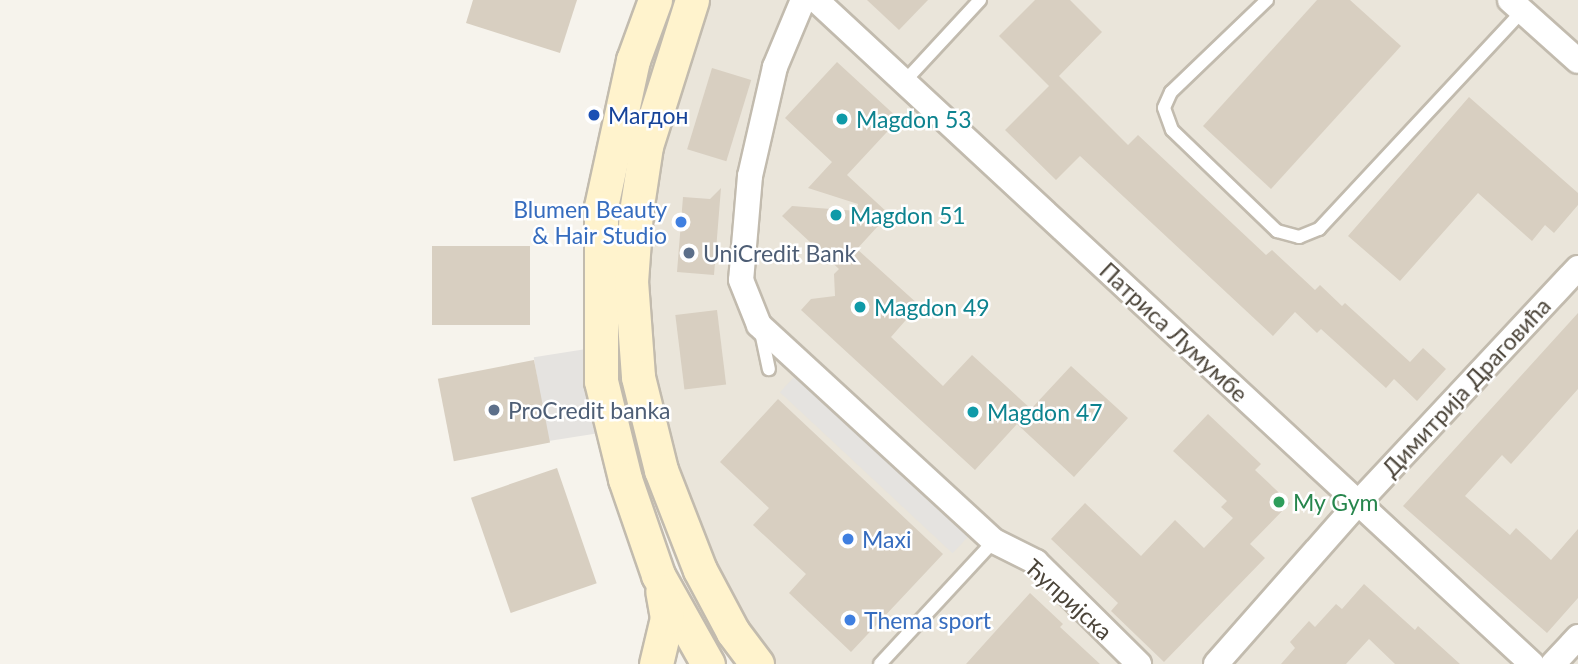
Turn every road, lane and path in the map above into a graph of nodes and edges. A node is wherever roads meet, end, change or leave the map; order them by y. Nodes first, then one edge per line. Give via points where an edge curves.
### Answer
1 (655, 0) edge
2 (692, 0) edge
3 (803, 0) edge
4 (816, 0) edge
5 (980, 0) edge
6 (1267, 0) edge
7 (1516, 6) edge
8 (1578, 61) edge
9 (904, 82) junction
10 (1578, 268) edge
11 (759, 325) junction
12 (769, 369) dead end
13 (1358, 503) junction
14 (994, 541) junction
15 (658, 575) junction
16 (733, 632) junction
17 (1578, 636) edge
18 (698, 661) edge
19 (656, 664) edge
20 (757, 664) edge
21 (880, 664) edge
22 (1139, 664) edge
23 (1216, 664) edge
24 (1532, 664) edge
25 (1553, 664) edge

1 - 15 street via 633,60 615,134 601,206 598,275 601,381 625,479
2 - 16 street via 646,146 636,212 632,295 638,377 661,470 700,570
3 - 11 street via 775,67 750,176 741,280
4 - 9 street, Патриса Лумумбе
5 - 9 lane
6 - 7 lane via 1171,92 1164,108 1172,130 1268,222 1278,231 1299,237 1319,229
7 - 8 street
9 - 13 street, Патриса Лумумбе
10 - 13 street, Димитрија Драговића
11 - 12 lane
11 - 14 street, Ћупријска
13 - 23 street, Димитрија Драговића
13 - 24 street, Патриса Лумумбе
14 - 21 lane
14 - 22 street, Ћупријска via 1036,562
15 - 18 street
15 - 19 street via 667,618
16 - 18 street
16 - 20 street
17 - 25 street

